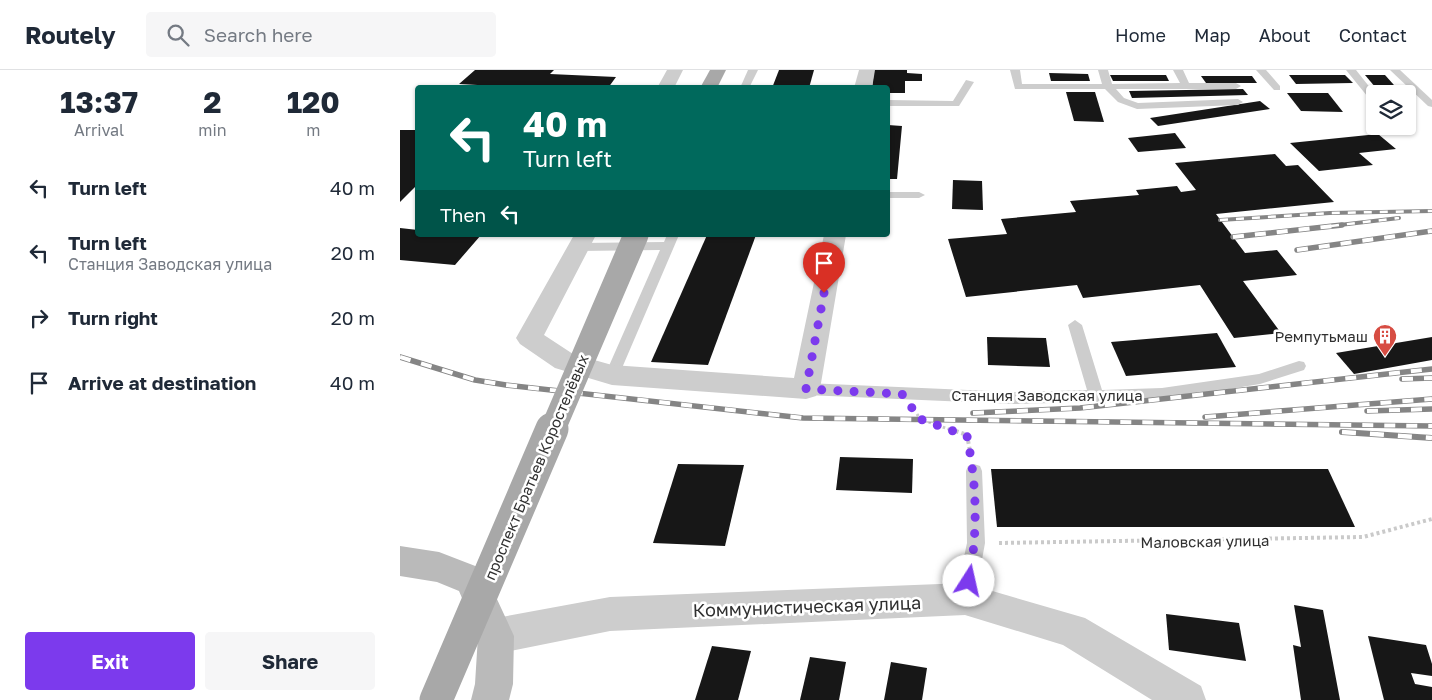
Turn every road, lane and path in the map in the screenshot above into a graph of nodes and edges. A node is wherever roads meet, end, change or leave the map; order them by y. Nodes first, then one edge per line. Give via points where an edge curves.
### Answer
1 (675, 70) edge
2 (718, 70) edge
3 (753, 70) edge
4 (866, 70) edge
5 (1015, 70) edge
6 (1103, 70) edge
7 (1178, 70) edge
8 (1261, 70) edge
9 (1351, 70) edge
10 (1395, 70) edge
11 (969, 82) dead end
12 (667, 85) edge
13 (710, 85) edge
14 (746, 85) edge
15 (864, 85) edge
16 (1186, 86) junction
17 (1236, 86) dead end
18 (1108, 87) junction
19 (1277, 88) dead end
20 (1366, 89) edge
21 (1238, 102) dead end
22 (890, 103) edge
23 (1431, 104) edge
24 (890, 195) edge
25 (919, 195) dead end
26 (635, 237) edge
27 (835, 237) edge
28 (670, 240) edge
29 (582, 241) edge
30 (1075, 325) dead end
31 (1299, 366) dead end
32 (612, 375) junction
33 (806, 389) junction
34 (902, 394) junction
35 (1096, 396) junction
36 (974, 471) joint
37 (1432, 519) edge
38 (976, 544) junction
39 (400, 561) edge
40 (965, 599) junction
41 (496, 636) junction
42 (436, 700) edge
43 (490, 700) edge
44 (1187, 700) edge

1 - 12 street
2 - 13 main road
3 - 14 lane
4 - 15 street
5 - 18 lane via 1018,87
6 - 18 lane
7 - 16 lane
8 - 19 lane
9 - 20 lane
10 - 23 lane
11 - 22 lane via 956,104
16 - 17 lane
16 - 18 lane
18 - 21 lane via 1121,100 1137,106
24 - 25 lane
26 - 42 main road, проспект Братьев Коростелёвых, bridge
27 - 33 street
28 - 29 lane
28 - 32 lane
29 - 32 street, Станция Заводская улица via 529,338 564,361
30 - 35 lane
31 - 35 lane, Станция Заводская улица via 1260,379 1162,394
32 - 33 street, Станция Заводская улица
33 - 34 lane, Станция Заводская улица
34 - 35 lane, Станция Заводская улица via 1014,398
34 - 36 path via 920,419 967,436
36 - 38 lane
37 - 38 path, Маловская улица via 1364,537
38 - 40 lane
39 - 41 main road via 439,567 471,580
40 - 41 street, Коммунистическая улица via 610,614
40 - 44 street, Коммунистическая улица via 1072,630
41 - 43 main road

